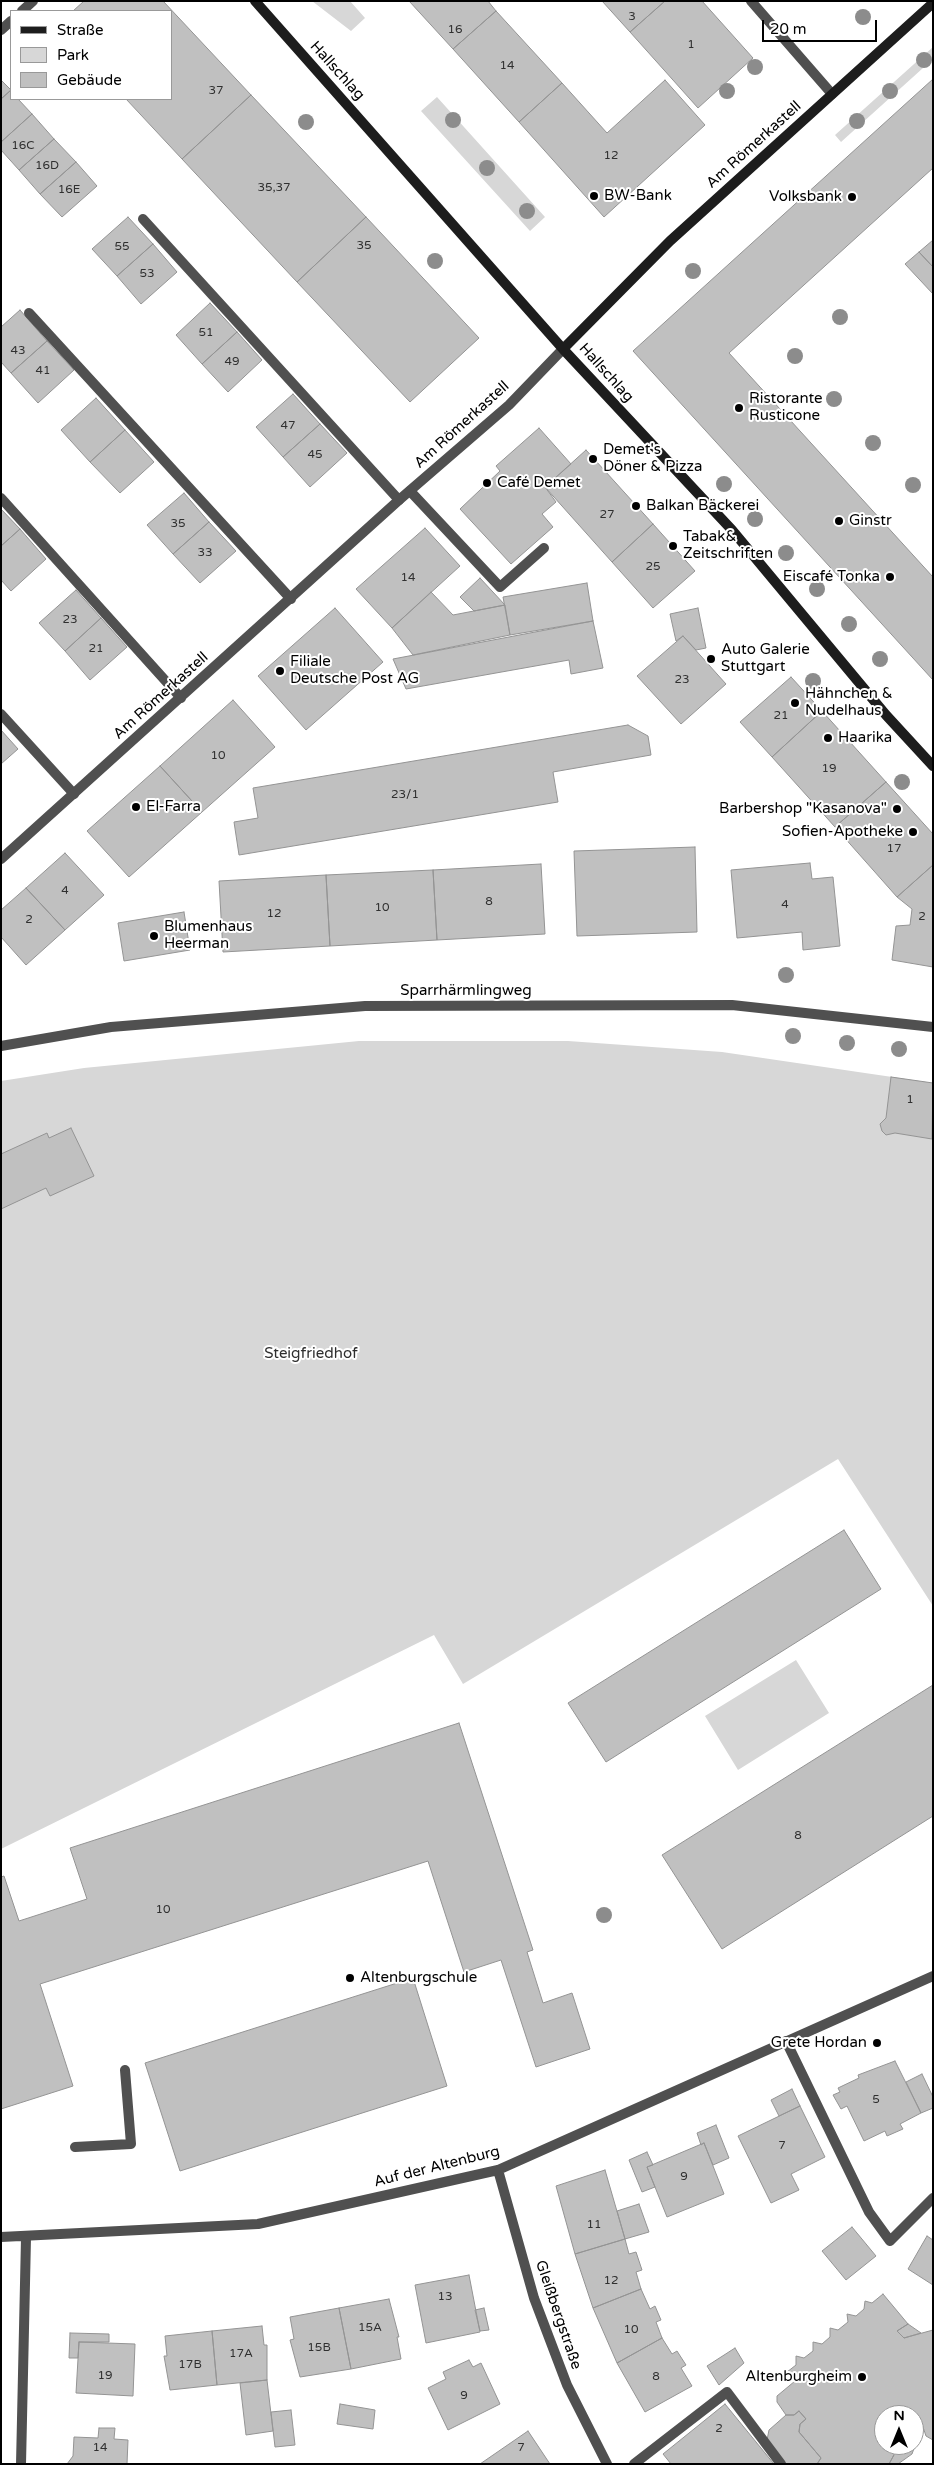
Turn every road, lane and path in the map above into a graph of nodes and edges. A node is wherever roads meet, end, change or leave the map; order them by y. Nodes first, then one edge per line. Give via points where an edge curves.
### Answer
1 (33, 1) edge
2 (255, 1) edge
3 (751, 1) edge
4 (933, 3) edge
5 (23, 10) edge
6 (832, 94) junction
7 (143, 219) dead end
8 (29, 313) dead end
9 (563, 349) junction
10 (410, 491) junction
11 (1, 498) edge
12 (399, 500) junction
13 (544, 548) dead end
14 (291, 599) junction
15 (181, 698) junction
16 (1, 714) edge
17 (933, 766) edge
18 (74, 794) junction
19 (1, 859) edge
20 (933, 1027) edge
21 (1, 1046) edge
22 (933, 1976) edge
23 (786, 2042) junction
24 (125, 2070) dead end
25 (75, 2147) dead end
26 (498, 2170) junction
27 (933, 2198) edge
28 (1, 2237) edge
29 (26, 2238) junction
30 (21, 2464) edge
31 (607, 2464) edge
32 (634, 2464) edge
33 (781, 2464) edge

1 - 5 street
2 - 9 main road, Hallschlag
3 - 6 street
4 - 6 main road, Am Römerkastell
6 - 9 main road, Am Römerkastell via 648,262
7 - 12 street
8 - 14 street
9 - 10 street, Am Römerkastell via 508,405
9 - 17 main road, Hallschlag via 732,530 886,715
10 - 12 street, Am Römerkastell
10 - 13 street via 500,588
11 - 15 street
12 - 14 street, Am Römerkastell
14 - 15 street, Am Römerkastell
15 - 18 street, Am Römerkastell
16 - 18 street
18 - 19 street, Am Römerkastell
20 - 21 street, Sparrhärmlingweg via 732,1005 365,1006 111,1027
22 - 23 street, Auf der Altenburg
23 - 26 street, Auf der Altenburg
23 - 27 street via 869,2212 890,2241
24 - 25 street via 131,2144
26 - 29 street, Auf der Altenburg via 258,2224
26 - 31 street, Gleißbergstraße via 534,2298 567,2385
28 - 29 street, Auf der Altenburg
29 - 30 street
32 - 33 street via 727,2392

